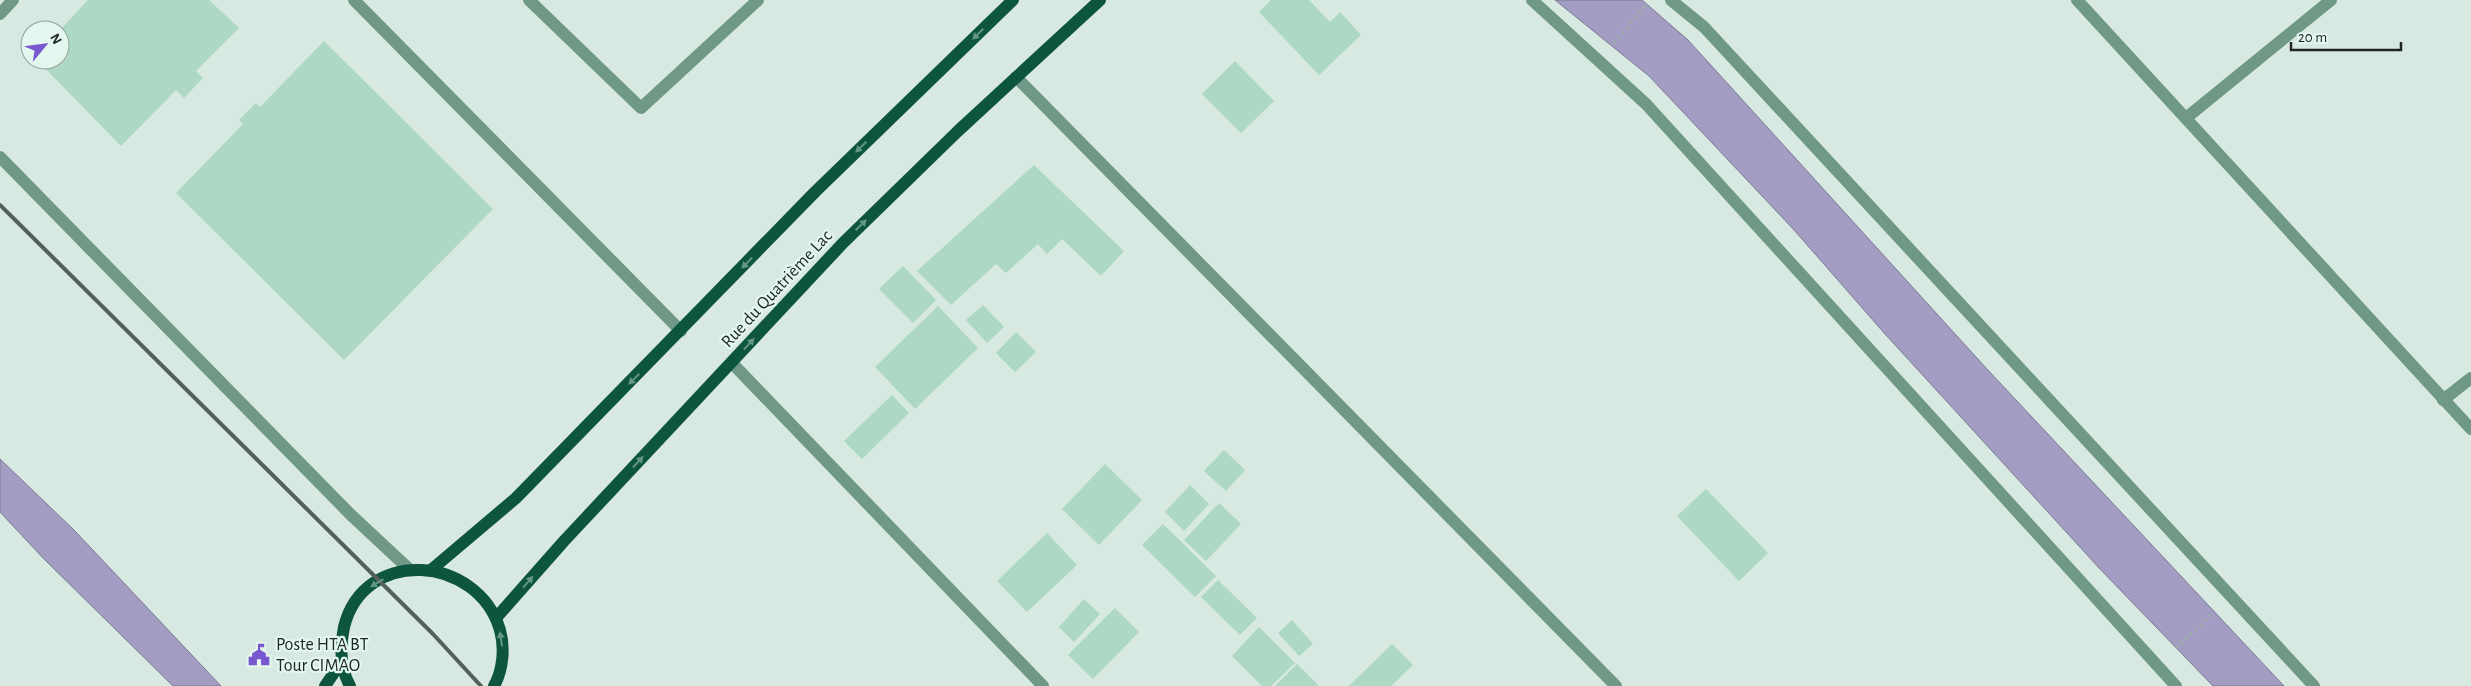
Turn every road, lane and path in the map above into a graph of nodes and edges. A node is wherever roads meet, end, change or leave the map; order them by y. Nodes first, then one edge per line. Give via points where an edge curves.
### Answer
1 (13, 0) edge
2 (354, 0) edge
3 (529, 0) edge
4 (758, 0) edge
5 (1013, 0) edge
6 (1100, 0) edge
7 (1532, 0) edge
8 (1650, 0) edge
9 (1671, 0) edge
10 (2077, 0) edge
11 (2331, 0) edge
12 (0, 14) edge
13 (1600, 61) junction
14 (1016, 77) junction
15 (2186, 118) junction
16 (0, 157) edge
17 (681, 332) junction
18 (732, 363) junction
19 (2471, 378) edge
20 (2443, 400) junction
21 (2471, 429) edge
22 (410, 570) junction
23 (432, 570) junction
24 (2231, 597) junction
25 (496, 618) junction
26 (342, 661) junction
27 (2157, 666) junction
28 (325, 686) edge
29 (350, 686) edge
30 (494, 686) edge
31 (1043, 686) edge
32 (1616, 686) edge
33 (2176, 686) edge
34 (2314, 686) edge

1 - 12 street
2 - 17 street
3 - 4 street via 641,108
5 -> 17 main road via 815,192
6 - 14 main road, Rue du Quatrième Lac
7 - 13 street
8 - 13 path
9 - 24 street via 1704,27
10 - 15 street
11 - 15 street
13 - 27 street via 1646,104
18 -> 14 main road, Rue du Quatrième Lac via 843,243
14 - 32 street
15 - 20 street
16 - 22 street via 350,514
17 -> 23 main road via 516,498
25 -> 18 main road, Rue du Quatrième Lac
18 - 31 street
19 - 20 street
20 - 21 street
22 - 23 main road
22 -> 26 main road via 390,575 372,585 357,600 346,619 341,639
23 - 25 main road via 452,575 470,585 486,600
24 - 27 path
24 - 34 street
30 -> 25 main road via 502,661 502,639
26 - 28 main road
26 - 29 main road
27 - 33 street

